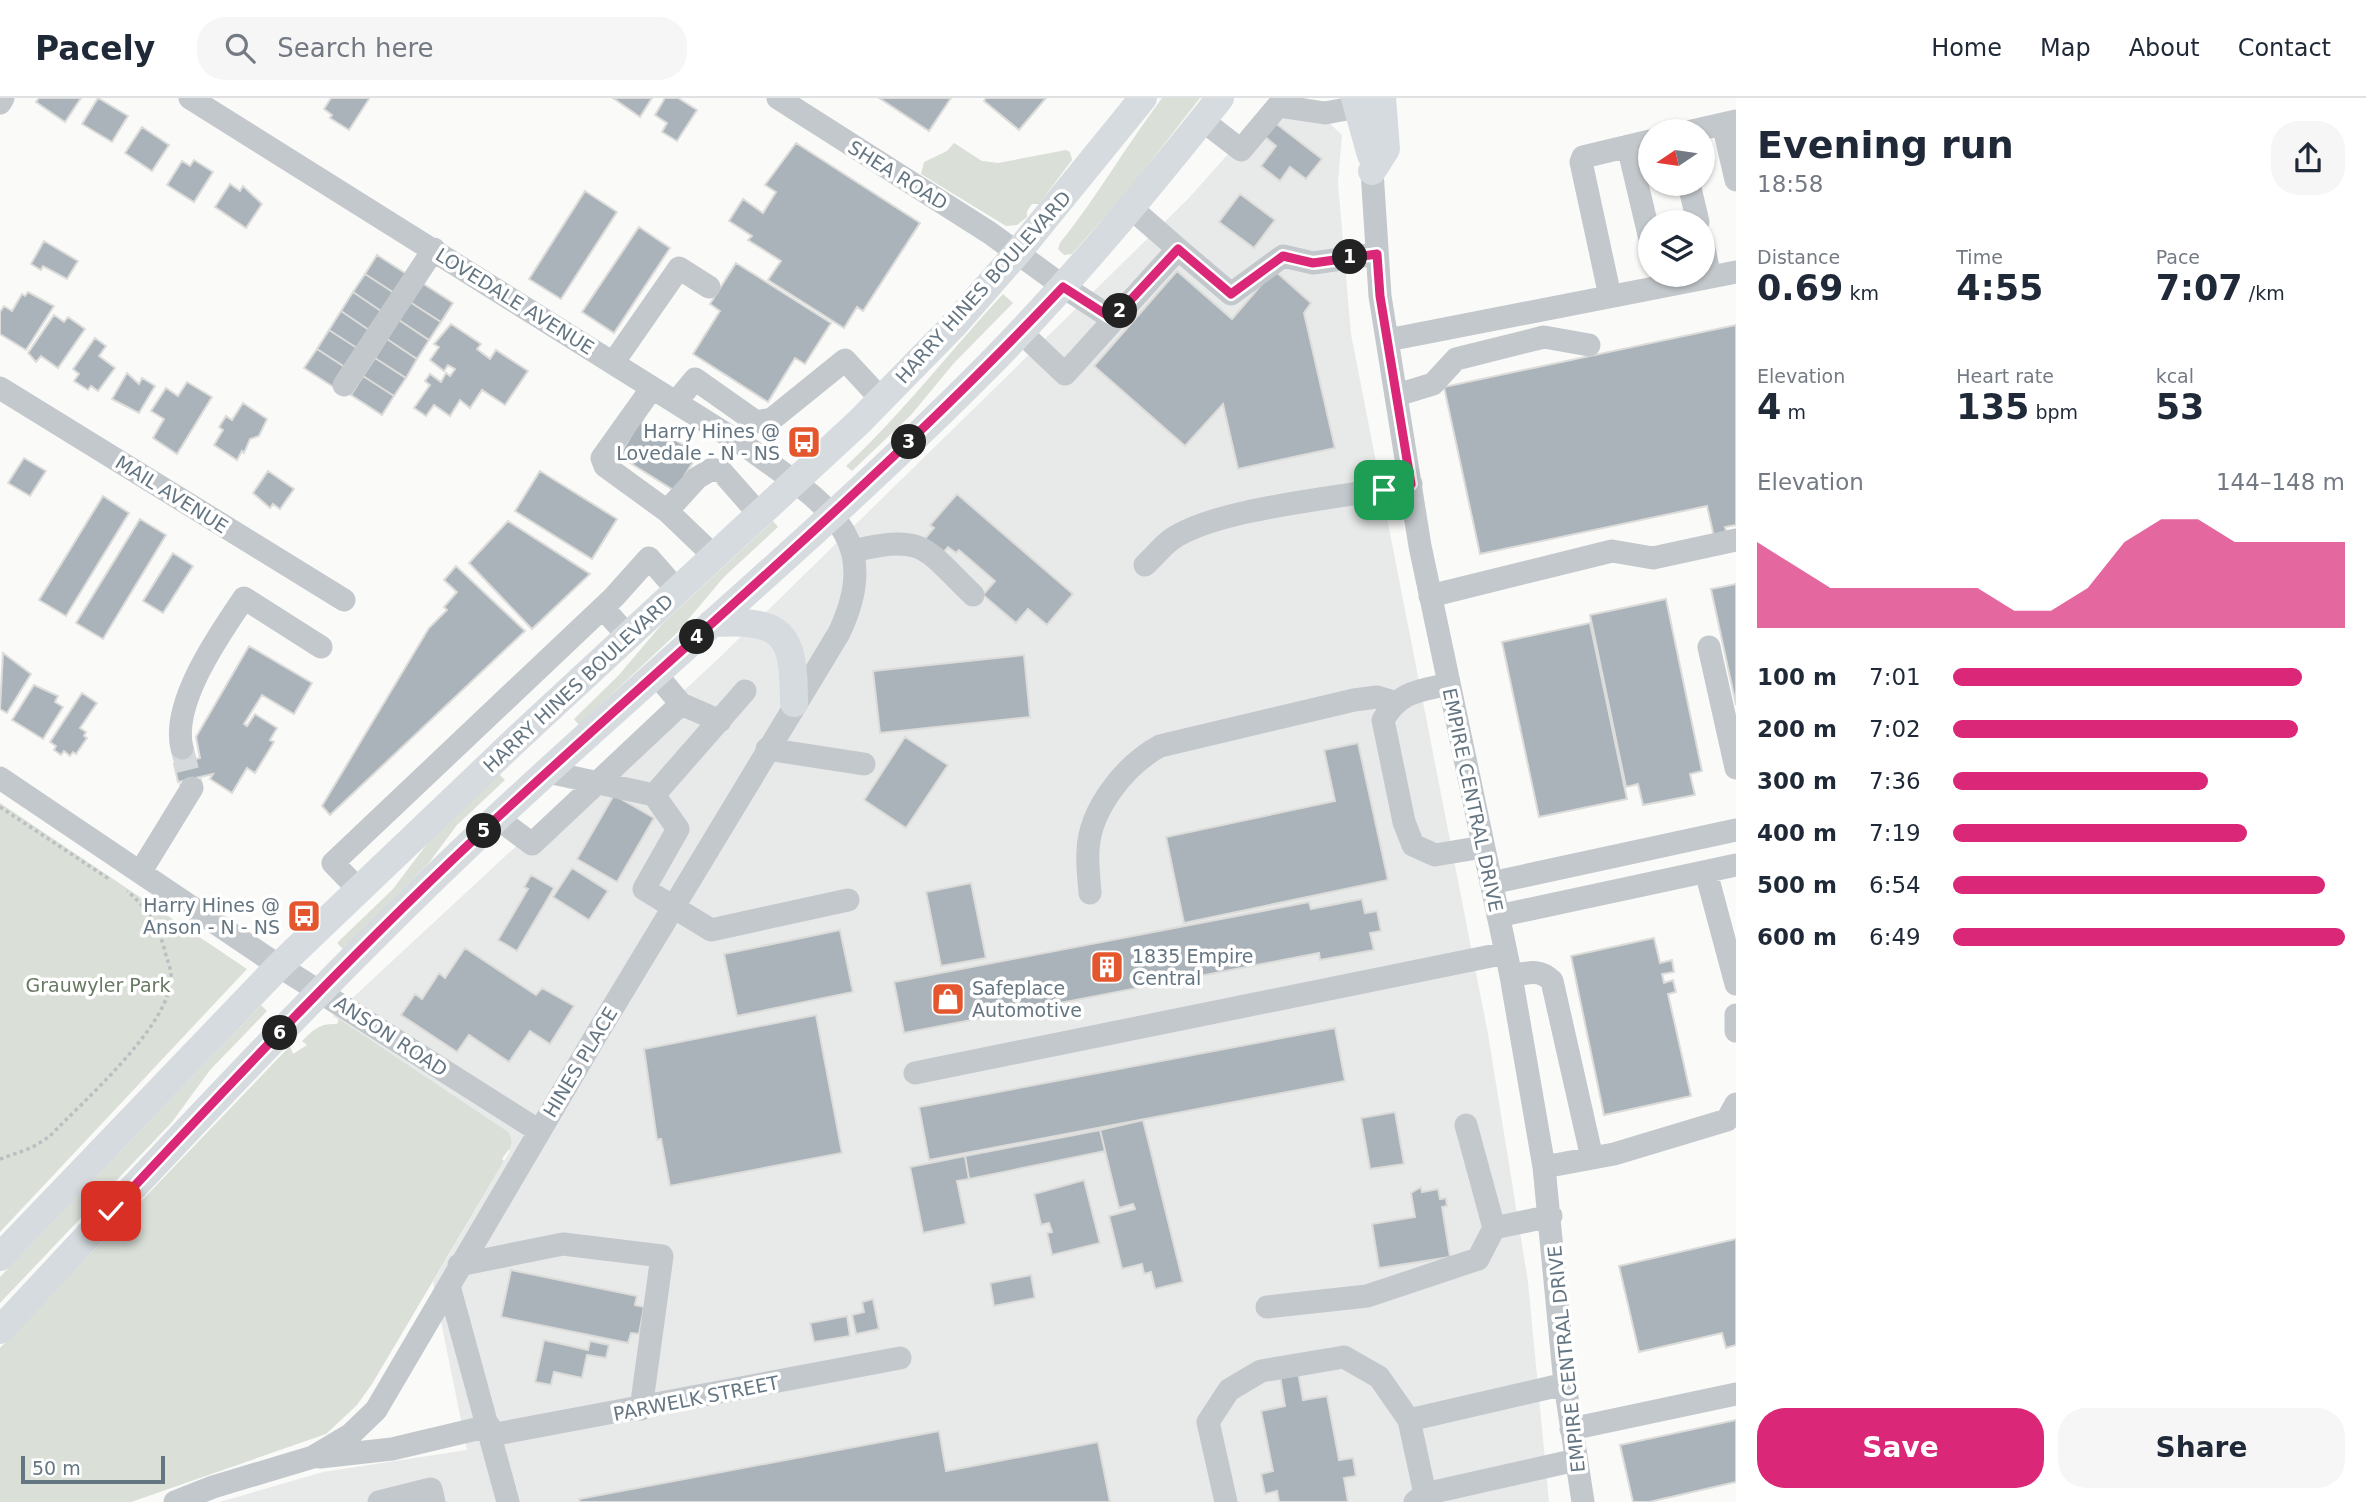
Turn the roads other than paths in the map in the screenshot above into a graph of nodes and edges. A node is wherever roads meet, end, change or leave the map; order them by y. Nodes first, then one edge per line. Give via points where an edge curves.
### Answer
1 (3, 98) edge
2 (190, 98) edge
3 (778, 98) edge
4 (1143, 98) edge
5 (1220, 98) edge
6 (1366, 100) edge
7 (1273, 102) edge
8 (0, 103) edge
9 (1202, 120) junction
10 (1729, 122) edge
11 (1638, 143) edge
12 (1371, 163) joint
13 (1736, 180) edge
14 (1131, 208) junction
15 (434, 249) junction
16 (1178, 249) junction
17 (1017, 253) junction
18 (1377, 254) junction
19 (1736, 272) edge
20 (1715, 275) edge
21 (709, 287) dead end
22 (1063, 287) junction
23 (1638, 287) edge
24 (1610, 296) junction
25 (1113, 319) junction
26 (1021, 332) junction
27 (1388, 340) junction
28 (1590, 345) dead end
29 (613, 363) junction
30 (344, 385) dead end
31 (0, 388) edge
32 (652, 388) junction
33 (1397, 395) junction
34 (881, 399) junction
35 (676, 402) junction
36 (764, 420) junction
37 (750, 449) junction
38 (794, 482) junction
39 (1411, 484) junction
40 (667, 510) junction
41 (759, 514) junction
42 (832, 515) junction
43 (1736, 540) edge
44 (853, 551) junction
45 (714, 556) junction
46 (1145, 565) dead end
47 (677, 590) junction
48 (973, 596) dead end
49 (1430, 596) junction
50 (344, 600) dead end
51 (603, 608) junction
52 (712, 623) junction
53 (628, 636) junction
54 (321, 647) dead end
55 (1709, 647) dead end
56 (555, 653) junction
57 (656, 674) junction
58 (580, 680) junction
59 (1448, 684) junction
60 (745, 691) dead end
61 (1394, 702) junction
62 (794, 703) junction
63 (681, 704) junction
64 (495, 710) junction
65 (720, 721) junction
66 (519, 737) junction
67 (183, 748) tunnel mouth
68 (767, 749) junction
69 (864, 764) dead end
70 (436, 767) junction
71 (1736, 768) edge
72 (548, 772) junction
73 (0, 778) edge
74 (596, 784) junction
75 (192, 788) dead end
76 (461, 792) junction
77 (654, 795) junction
78 (393, 807) junction
79 (497, 818) junction
80 (1736, 830) edge
81 (418, 833) junction
82 (1483, 847) junction
83 (1736, 865) edge
84 (141, 871) junction
85 (1706, 872) junction
86 (1490, 883) junction
87 (358, 889) junction
88 (1090, 893) dead end
89 (848, 900) dead end
90 (1726, 904) edge
91 (673, 907) junction
92 (1498, 916) junction
93 (1506, 953) junction
94 (279, 966) junction
95 (1511, 976) junction
96 (1736, 984) edge
97 (320, 991) junction
98 (1736, 1015) edge
99 (1736, 1031) edge
100 (915, 1073) dead end
101 (1736, 1104) edge
102 (1466, 1125) dead end
103 (539, 1131) junction
104 (1592, 1158) junction
105 (1544, 1167) junction
106 (1551, 1216) junction
107 (1494, 1228) junction
108 (0, 1257) edge
109 (460, 1265) junction
110 (449, 1286) junction
111 (1267, 1307) dead end
112 (0, 1330) edge
113 (900, 1358) dead end
114 (1565, 1384) junction
115 (1736, 1394) edge
116 (640, 1409) junction
117 (1409, 1420) junction
118 (1571, 1429) junction
119 (490, 1431) junction
120 (313, 1457) junction
121 (1576, 1460) junction
122 (216, 1494) edge
123 (1420, 1498) edge
124 (175, 1502) edge
125 (379, 1502) edge
126 (434, 1502) edge
127 (508, 1502) edge
128 (1226, 1502) edge
129 (1583, 1502) edge

1 - 8 street
2 - 15 street, LOVEDALE AVENUE
3 - 17 street, SHEA ROAD
4 - 17 main road, HARRY HINES BOULEVARD
5 - 9 main road
6 - 7 street via 1325,113
6 - 12 main road
7 - 9 street via 1241,150
9 - 14 main road
10 - 13 street
11 - 24 street via 1583,157 1581,162
12 - 18 street, EMPIRE CENTRAL DRIVE
14 - 16 street
14 - 22 main road
15 - 29 street, LOVEDALE AVENUE
15 - 30 street
16 - 18 street via 1231,294 1283,256 1313,263
16 - 25 street
17 - 22 street, SHEA ROAD
17 - 34 main road, HARRY HINES BOULEVARD
18 - 27 street, EMPIRE CENTRAL DRIVE
19 - 20 street
21 - 29 street via 678,268
22 - 25 street, SHEA ROAD
22 - 26 main road
23 - 24 street
24 - 27 street
25 - 26 street via 1065,374
26 - 42 main road
27 - 33 street, EMPIRE CENTRAL DRIVE
28 - 33 street via 1544,337 1456,359 1433,384
29 - 32 street, LOVEDALE AVENUE
31 - 50 street, MAIL AVENUE
32 - 35 street, LOVEDALE AVENUE
32 - 40 street via 602,458 605,466
33 - 39 street, EMPIRE CENTRAL DRIVE
34 - 36 street via 845,360 772,419
34 - 38 main road, HARRY HINES BOULEVARD
35 - 36 street via 695,379 756,422
35 - 37 street, LOVEDALE AVENUE
36 - 37 street via 764,431
37 - 38 street, LOVEDALE AVENUE
38 - 41 main road, HARRY HINES BOULEVARD
38 - 42 street, LOVEDALE AVENUE
39 - 46 street via 1197,526 1171,540
39 - 49 street, EMPIRE CENTRAL DRIVE
40 - 41 street via 712,469 722,472
40 - 45 street
41 - 45 main road, HARRY HINES BOULEVARD
42 - 44 street, HINES PLACE via 845,529
42 - 52 main road
43 - 49 street via 1653,558 1612,551
44 - 48 street via 893,541 912,543 931,554
44 - 62 street, HINES PLACE via 852,605
45 - 47 main road, HARRY HINES BOULEVARD
47 - 51 street via 649,558
47 - 53 main road, HARRY HINES BOULEVARD
49 - 59 street, EMPIRE CENTRAL DRIVE
51 - 53 street
51 - 56 street
52 - 57 main road
52 - 62 main road via 749,621 775,630 790,649
53 - 58 main road, HARRY HINES BOULEVARD
54 - 67 street via 244,598 202,662 178,732
55 - 71 street
56 - 58 street
56 - 64 street
57 - 63 street
57 - 72 main road
58 - 66 main road, HARRY HINES BOULEVARD
59 - 61 street
59 - 82 street, EMPIRE CENTRAL DRIVE
60 - 65 street
61 - 82 street via 1383,720 1413,845 1434,855
61 - 88 street via 1377,697 1354,700 1160,746 1141,757 1106,795 1088,847
62 - 68 street, HINES PLACE
63 - 65 street
63 - 74 street
64 - 66 street
64 - 70 street
65 - 77 street
66 - 72 main road
66 - 76 main road, HARRY HINES BOULEVARD
68 - 69 street
68 - 91 street, HINES PLACE
70 - 76 street
70 - 78 street
72 - 74 street
72 - 79 main road
73 - 84 street, ANSON ROAD
74 - 77 street
74 - 79 street via 532,844
75 - 84 street
76 - 81 main road, HARRY HINES BOULEVARD
77 - 91 street via 678,829 644,889
78 - 81 street
78 - 87 street via 333,863
79 - 97 main road
80 - 86 street
81 - 87 main road, HARRY HINES BOULEVARD
82 - 86 street, EMPIRE CENTRAL DRIVE
83 - 85 street
84 - 94 street, ANSON ROAD
85 - 90 street
85 - 92 street
86 - 92 street, EMPIRE CENTRAL DRIVE
87 - 94 main road, HARRY HINES BOULEVARD
89 - 91 street via 712,930
90 - 96 street
91 - 103 street, HINES PLACE
92 - 93 street, EMPIRE CENTRAL DRIVE
93 - 95 street, EMPIRE CENTRAL DRIVE
93 - 100 street
94 - 97 street, ANSON ROAD
94 - 108 main road, HARRY HINES BOULEVARD
95 - 104 street via 1536,971 1552,981
95 - 105 street, EMPIRE CENTRAL DRIVE
97 - 103 street, ANSON ROAD
97 - 112 main road
98 - 99 street
101 - 104 street via 1727,1120
102 - 107 street
103 - 109 street, HINES PLACE
104 - 105 street
105 - 106 street, EMPIRE CENTRAL DRIVE
106 - 107 street
106 - 114 street, EMPIRE CENTRAL DRIVE
107 - 111 street via 1478,1259 1367,1296
109 - 110 street, HINES PLACE
109 - 116 street via 563,1244 662,1256
110 - 119 street
110 - 120 street, HINES PLACE via 376,1410 350,1435
113 - 116 street, PARWELK STREET
114 - 117 street
114 - 118 street, EMPIRE CENTRAL DRIVE
115 - 118 street
116 - 119 street, PARWELK STREET
117 - 123 street
117 - 128 street via 1379,1377 1345,1357 1261,1371 1229,1390 1208,1422
118 - 121 street, EMPIRE CENTRAL DRIVE
119 - 120 street via 392,1449
119 - 127 street
120 - 122 street, HINES PLACE
121 - 123 street
121 - 129 street, EMPIRE CENTRAL DRIVE
122 - 124 street, HINES PLACE
125 - 126 street via 431,1489

